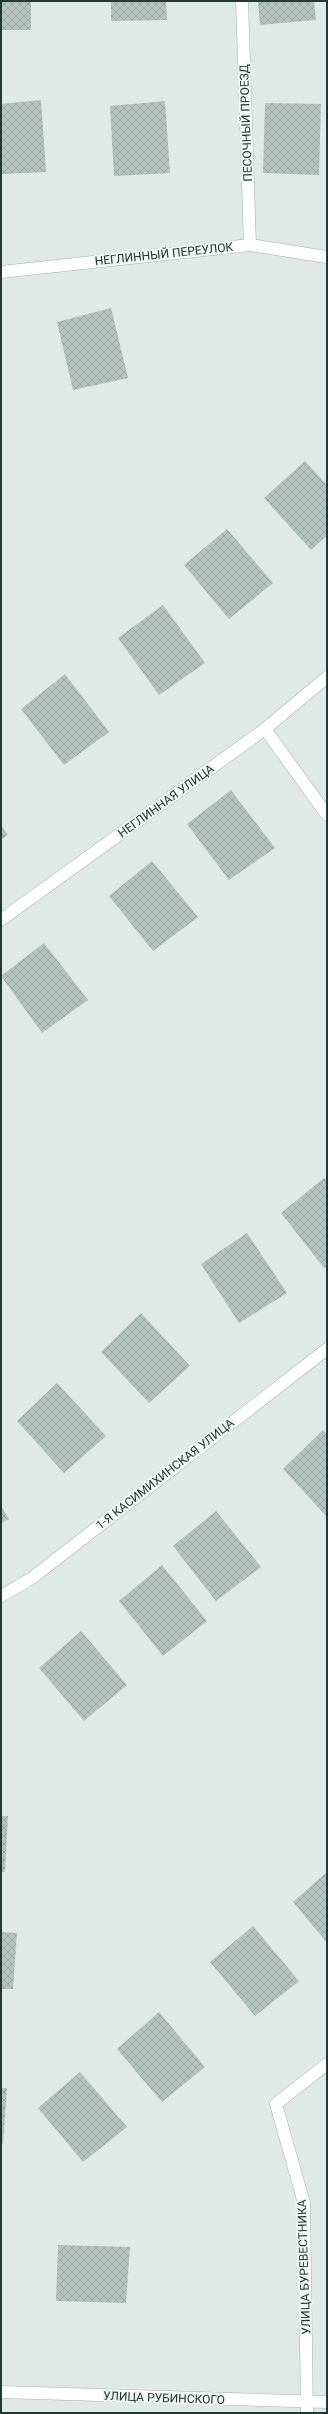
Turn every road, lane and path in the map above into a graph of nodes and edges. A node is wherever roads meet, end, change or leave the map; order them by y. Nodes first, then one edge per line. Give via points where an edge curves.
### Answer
1 (242, 1) edge
2 (250, 245) junction
3 (327, 257) edge
4 (1, 272) edge
5 (327, 677) edge
6 (265, 729) junction
7 (327, 815) edge
8 (1, 920) edge
9 (327, 1349) edge
10 (1, 1596) edge
11 (327, 2064) edge
12 (1, 2392) edge
13 (327, 2402) edge
14 (307, 2408) edge

1 - 2 street, ПЕСОЧНЫЙ ПРОЕЗД
2 - 3 street, НЕГЛИННЫЙ ПЕРЕУЛОК
2 - 4 street, НЕГЛИННЫЙ ПЕРЕУЛОК
5 - 6 street, НЕГЛИННАЯ УЛИЦА
6 - 7 street
6 - 8 street, НЕГЛИННАЯ УЛИЦА
9 - 10 street, 1-Я КАСИМИХИНСКАЯ УЛИЦА via 32,1578
11 - 14 street, УЛИЦА БУРЕВЕСТНИКА via 276,2104 304,2203
12 - 14 street, УЛИЦА РУБИНСКОГО
13 - 14 street, УЛИЦА РУБИНСКОГО

